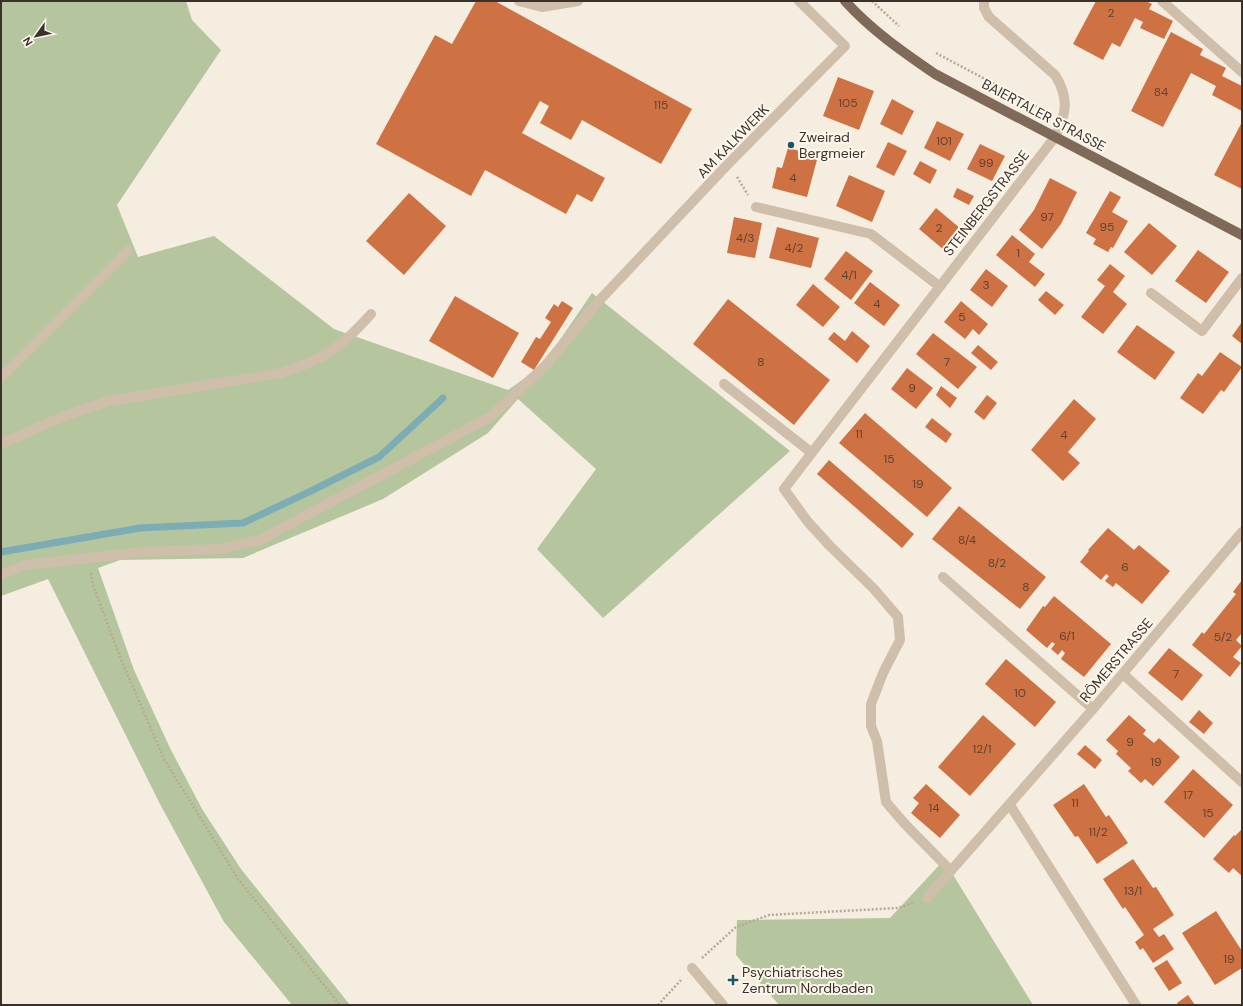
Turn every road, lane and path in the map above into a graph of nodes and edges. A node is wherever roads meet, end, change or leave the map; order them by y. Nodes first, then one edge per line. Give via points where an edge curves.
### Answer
1 (519, 1) edge
2 (578, 1) edge
3 (799, 1) edge
4 (845, 1) edge
5 (872, 1) edge
6 (984, 1) edge
7 (1162, 1) edge
8 (899, 27) dead end
9 (930, 50) dead end
10 (1242, 72) edge
11 (1063, 121) junction
12 (1055, 137) junction
13 (728, 164) junction
14 (756, 207) joint
15 (1242, 234) edge
16 (128, 251) dead end
17 (1242, 278) edge
18 (939, 286) junction
19 (1151, 293) dead end
20 (371, 314) dead end
21 (1, 377) edge
22 (724, 384) dead end
23 (1, 444) edge
24 (812, 452) junction
25 (1242, 532) edge
26 (89, 557) junction
27 (1, 575) edge
28 (943, 577) dead end
29 (1123, 674) junction
30 (1094, 709) junction
31 (1242, 782) edge
32 (1010, 805) junction
33 (951, 871) junction
34 (927, 898) joint
35 (692, 968) junction
36 (340, 1005) edge
37 (658, 1005) edge
38 (723, 1005) edge
39 (1136, 1005) edge

1 - 2 street via 542,7
3 - 13 street, AM KALKWERK via 846,46
4 - 12 main road, BAIERTALER STRASSE via 873,29 935,74
5 - 8 path
6 - 11 street via 984,8 989,17 1054,75 1062,87
7 - 10 street
9 - 11 path
11 - 12 street, STEINBERGSTRASSE
12 - 15 main road, BAIERTALER STRASSE
12 - 18 street, STEINBERGSTRASSE
13 - 14 path
13 - 26 street, AM KALKWERK via 597,303 545,366 490,417 260,540 222,549
14 - 18 street via 871,234
16 - 21 street
17 - 19 street via 1202,331
18 - 24 street, STEINBERGSTRASSE
20 - 23 street via 351,337 307,365 281,373 109,401 62,417
22 - 24 street
24 - 33 street, STEINBERGSTRASSE via 784,489 812,527 874,589 898,618 900,640 871,704 871,726 877,741 886,802
25 - 29 street, RÖMERSTRASSE
26 - 27 street, AM KALKWERK via 25,565
26 - 36 path via 93,585 120,657 164,759 238,879
28 - 30 street
29 - 30 street, RÖMERSTRASSE
29 - 31 street
30 - 32 street, RÖMERSTRASSE
32 - 33 street, RÖMERSTRASSE
32 - 39 street
33 - 34 street, RÖMERSTRASSE
34 - 35 path via 898,908 769,915 736,927
35 - 37 path
35 - 38 street

